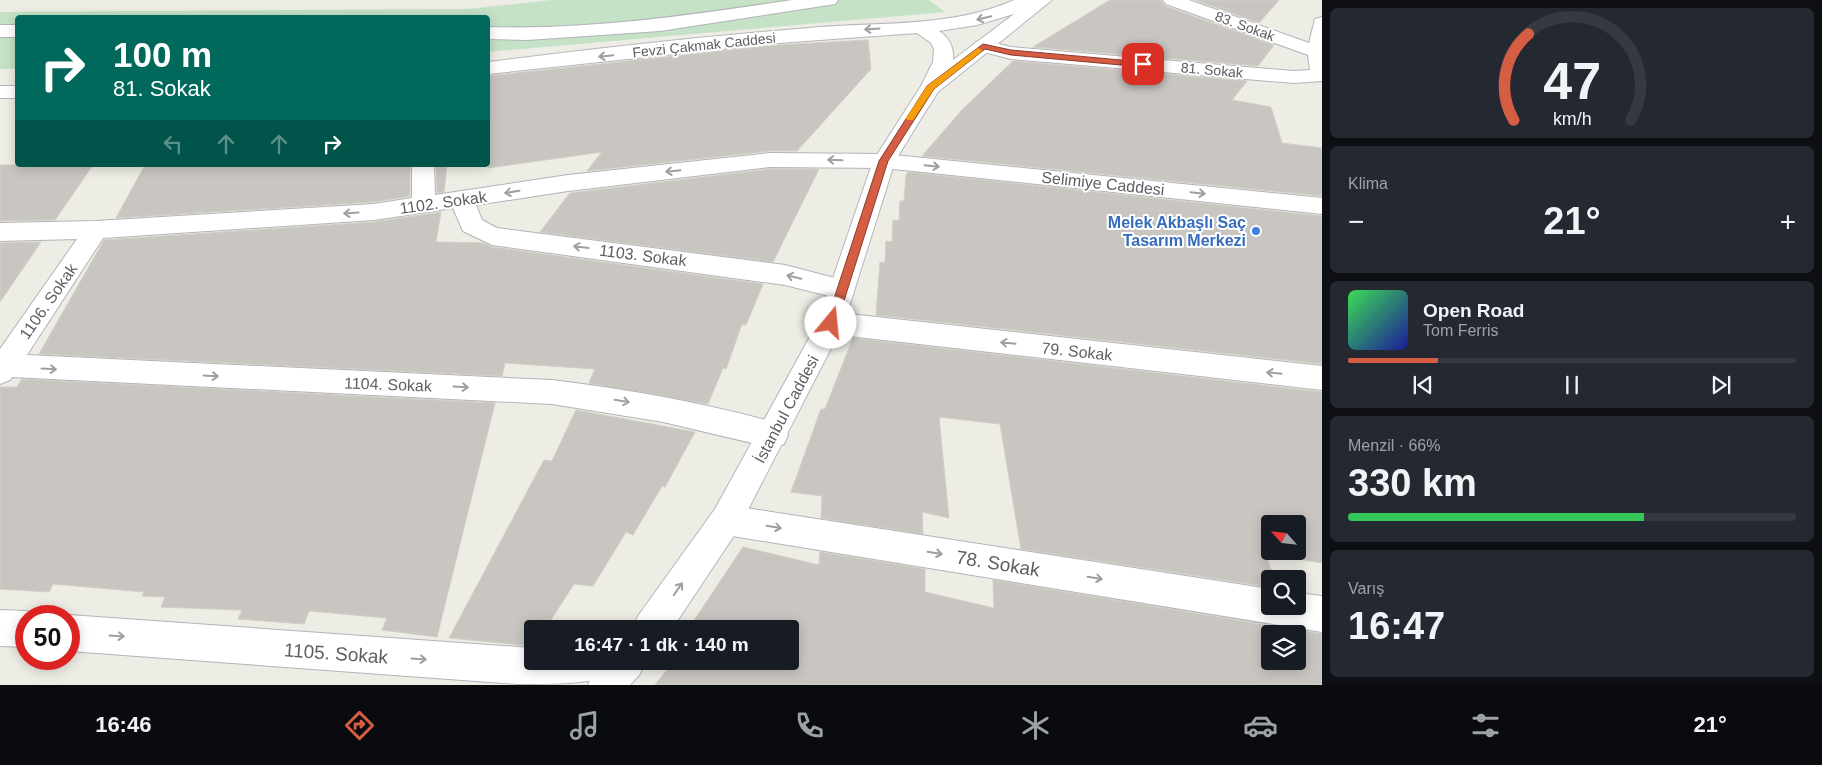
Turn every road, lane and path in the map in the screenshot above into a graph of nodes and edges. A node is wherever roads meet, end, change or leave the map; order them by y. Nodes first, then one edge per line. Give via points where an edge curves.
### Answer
1 (829, 0) edge
2 (1029, 0) edge
3 (1043, 0) edge
4 (1172, 0) edge
5 (1322, 23) edge
6 (921, 28) junction
7 (0, 31) edge
8 (15, 31) edge
9 (490, 33) edge
10 (983, 46) junction
11 (1317, 52) junction
12 (490, 68) edge
13 (1321, 79) edge
14 (930, 88) junction
15 (0, 92) edge
16 (15, 92) edge
17 (884, 161) junction
18 (423, 167) edge
19 (462, 200) junction
20 (424, 205) junction
21 (1322, 206) edge
22 (96, 230) junction
23 (0, 232) edge
24 (842, 289) junction
25 (831, 323) junction
26 (1, 368) edge
27 (1322, 378) edge
28 (773, 434) junction
29 (726, 520) junction
30 (1261, 604) edge
31 (1306, 611) edge
32 (1322, 614) edge
33 (656, 620) edge
34 (0, 628) edge
35 (15, 629) edge
36 (80, 634) edge
37 (524, 666) edge
38 (619, 670) edge
39 (606, 685) edge

1 - 9 street via 660,25 527,34
2 -> 6 street, Fevzi Çakmak Caddesi via 991,16
3 - 10 street, İstanbul Caddesi
4 - 11 street, 83. Sokak
5 - 11 street
6 -> 12 street, Fevzi Çakmak Caddesi via 821,33
6 - 14 street via 938,39 944,49 943,62
7 - 8 street
10 - 13 street, 81. Sokak via 1011,53
10 - 14 street, İstanbul Caddesi
11 - 13 street
14 - 17 street, İstanbul Caddesi
15 - 16 street
17 -> 19 street, 1102. Sokak via 770,160 568,183
17 -> 21 street, Selimiye Caddesi
17 - 24 street, İstanbul Caddesi
18 - 20 street
19 - 20 street, 1102. Sokak
24 -> 19 street, 1103. Sokak via 786,275 492,236 472,225
20 -> 22 street, 1102. Sokak via 374,212
22 - 23 street, 1102. Sokak
22 - 26 street, 1106. Sokak
24 - 25 street, İstanbul Caddesi
27 -> 25 street, 79. Sokak
25 - 28 street, İstanbul Caddesi
26 -> 28 street, 1104. Sokak via 552,392 621,400
28 - 29 street, İstanbul Caddesi
29 -> 30 street, 78. Sokak
33 -> 29 street, İstanbul Caddesi
31 - 32 street, 78. Sokak
34 - 35 street
36 -> 37 street, 1105. Sokak
38 - 39 street

